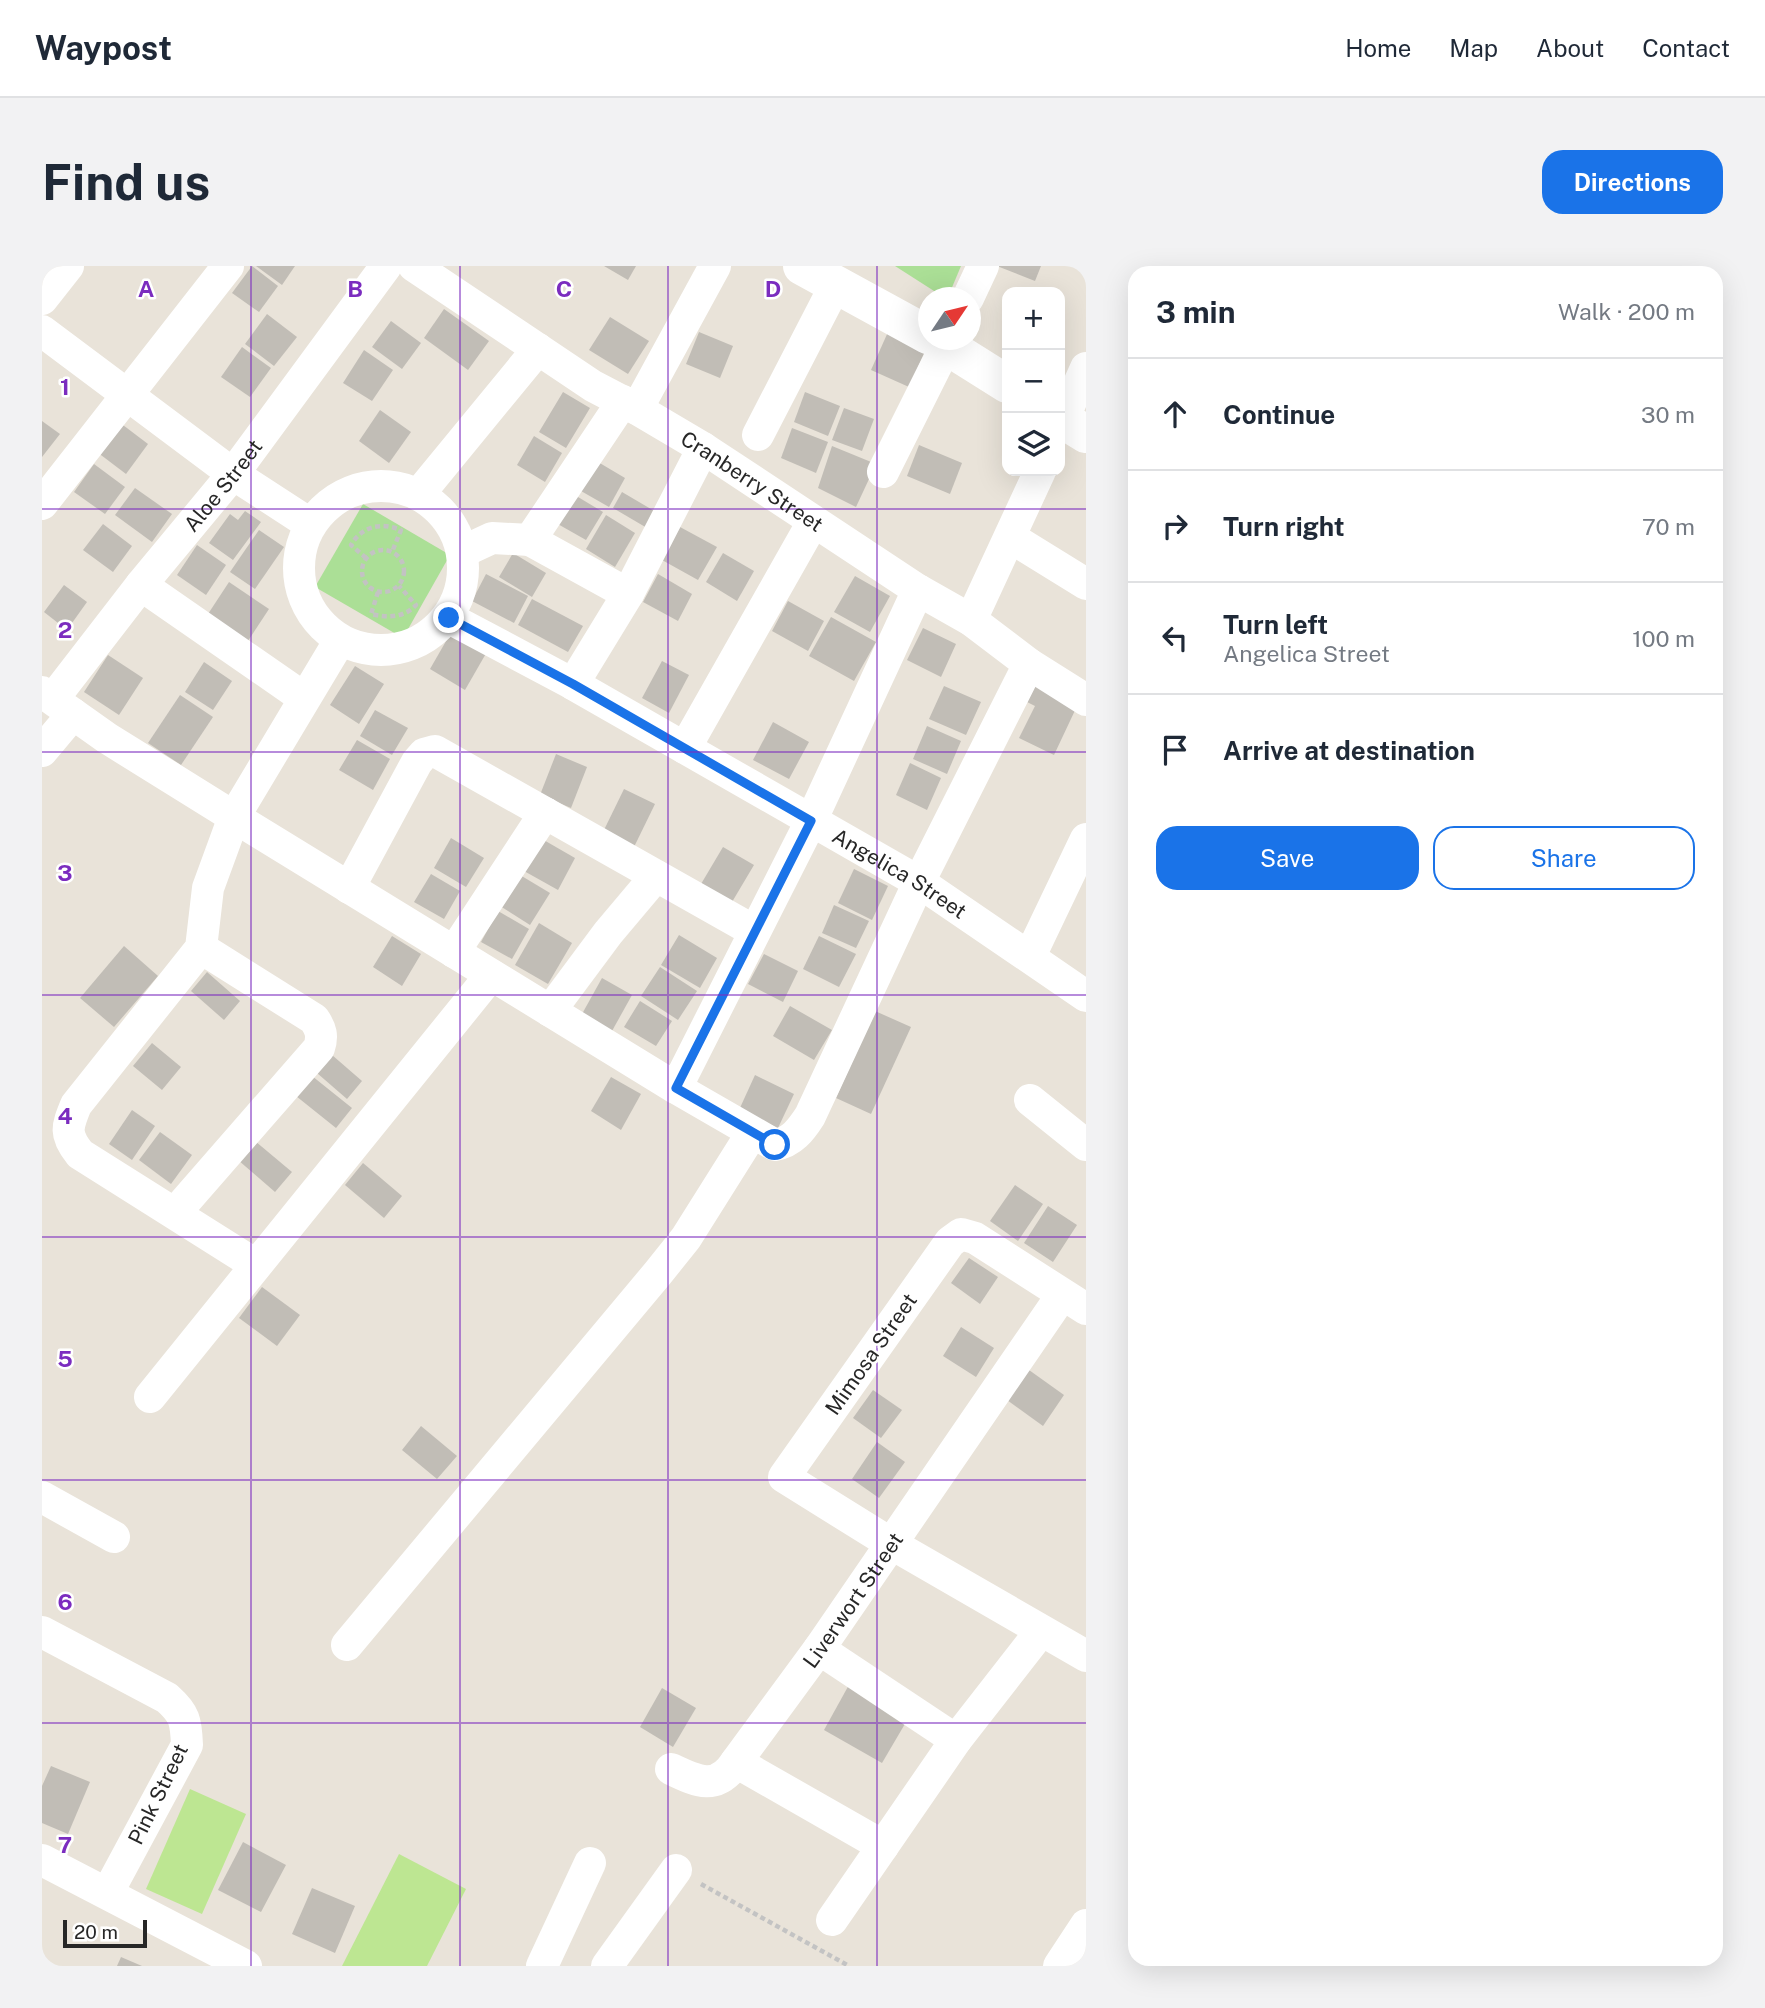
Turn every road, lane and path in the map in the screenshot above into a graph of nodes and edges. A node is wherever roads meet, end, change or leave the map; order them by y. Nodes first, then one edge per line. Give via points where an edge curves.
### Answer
1 (68, 266) edge
2 (228, 266) edge
3 (386, 266) edge
4 (414, 266) edge
5 (715, 266) edge
6 (802, 266) edge
7 (983, 266) edge
8 (836, 284) junction
9 (973, 287) edge
10 (42, 299) edge
11 (918, 328) edge
12 (42, 331) edge
13 (538, 349) junction
14 (936, 350) edge
15 (955, 350) edge
16 (1086, 368) edge
17 (1002, 381) edge
18 (128, 394) junction
19 (630, 405) junction
20 (1067, 424) edge
21 (758, 435) dead end
22 (703, 448) junction
23 (883, 472) dead end
24 (233, 474) junction
25 (1038, 476) edge
26 (419, 494) junction
27 (42, 504) edge
28 (813, 522) junction
29 (310, 524) junction
30 (1010, 537) junction
31 (530, 540) junction
32 (392, 552) junction
33 (462, 552) junction
34 (366, 558) junction
35 (1086, 584) edge
36 (141, 585) junction
37 (399, 586) junction
38 (918, 590) junction
39 (378, 592) junction
40 (628, 594) junction
41 (449, 618) junction
42 (971, 621) junction
43 (340, 640) junction
44 (1029, 664) junction
45 (573, 684) junction
46 (304, 698) junction
47 (1086, 700) edge
48 (56, 702) edge
49 (685, 748) junction
50 (42, 751) edge
51 (545, 813) junction
52 (234, 817) junction
53 (811, 821) junction
54 (1086, 839) edge
55 (656, 876) junction
56 (919, 882) junction
57 (349, 888) junction
58 (754, 931) junction
59 (201, 948) junction
60 (454, 952) junction
61 (1030, 956) junction
62 (491, 975) junction
63 (1086, 996) edge
64 (550, 1010) junction
65 (676, 1088) junction
66 (1030, 1100) dead end
67 (752, 1133) junction
68 (1086, 1145) edge
69 (175, 1213) junction
70 (256, 1265) junction
71 (1074, 1302) edge
72 (150, 1396) dead end
73 (42, 1497) edge
74 (114, 1537) dead end
75 (890, 1543) junction
76 (1041, 1631) junction
77 (42, 1632) edge
78 (347, 1645) dead end
79 (819, 1648) junction
80 (1086, 1656) edge
81 (956, 1740) junction
82 (736, 1762) junction
83 (671, 1769) dead end
84 (883, 1846) junction
85 (42, 1860) edge
86 (590, 1863) dead end
87 (676, 1870) joint
88 (108, 1892) junction
89 (832, 1920) dead end
90 (1086, 1925) edge
91 (226, 1961) edge
92 (542, 1966) edge
93 (607, 1966) edge
94 (849, 1966) edge
95 (1059, 1966) edge

1 - 10 street
2 - 18 street
3 - 24 street, Aloe Street
4 - 13 street, Cranberry Street
5 - 19 street
6 - 8 main road
7 - 9 street
8 - 11 main road
8 - 21 street
12 - 18 street
13 - 19 street, Cranberry Street
13 - 26 street
14 - 23 street
15 - 17 main road
16 - 20 street
18 - 24 street
18 - 27 street
19 - 22 street, Cranberry Street
19 - 31 street
22 - 28 street, Cranberry Street
22 - 40 street
24 - 29 street
24 - 36 street, Aloe Street
25 - 30 street
26 - 29 street via 396,486 370,485 326,505
26 - 33 street via 439,509 454,529
28 - 38 street, Cranberry Street
28 - 49 street
29 - 43 street via 298,571 303,596 315,617
30 - 35 street
30 - 42 street
31 - 33 street via 492,538
31 - 40 street
32 - 34 path via 378,550
32 - 34 path via 401,530 374,526 351,545
32 - 37 path via 404,568
33 - 41 street via 464,577
34 - 39 path via 363,579
36 - 46 street
36 - 48 street, Aloe Street
37 - 39 path
37 - 39 path via 416,605 397,615 371,614
38 - 42 street, Cranberry Street
38 - 53 street
40 - 45 street
41 - 43 street via 426,638 403,648 379,651
41 - 45 street, Angelica Street
42 - 44 street, Cranberry Street
43 - 46 street
44 - 47 street, Cranberry Street
44 - 56 street
45 - 49 street, Angelica Street
46 - 52 street
48 - 50 street, Aloe Street
48 - 52 street
49 - 53 street, Angelica Street
51 - 55 street
51 - 57 street via 444,754 424,754
51 - 60 street
52 - 57 street
52 - 59 street via 208,888
53 - 56 street, Angelica Street
53 - 58 street
54 - 61 street
55 - 58 street
55 - 64 street
56 - 61 street, Angelica Street
56 - 67 street via 810,1116 800,1131 782,1144
57 - 60 street
58 - 65 street
59 - 69 street via 76,1105 67,1126 69,1141 80,1154
59 - 69 street via 314,1019 321,1041
60 - 62 street
61 - 63 street, Angelica Street
62 - 64 street
62 - 70 street
64 - 65 street
65 - 67 street
66 - 68 street
67 - 78 street via 686,1238
69 - 70 street
70 - 72 street
71 - 75 street, Liverwort Street
71 - 75 street, Mimosa Street via 975,1238 961,1234 950,1242 784,1477
73 - 74 street
75 - 76 street
75 - 79 street, Liverwort Street
76 - 80 street
76 - 81 street
77 - 88 street, Pink Street via 167,1698 186,1724 187,1745
79 - 81 street
79 - 82 street, Liverwort Street
81 - 84 street
82 - 83 street, Liverwort Street via 729,1772 706,1782
82 - 84 street
84 - 89 street
85 - 88 street
86 - 92 street
87 - 93 street
87 - 94 path
88 - 91 street
90 - 95 street

